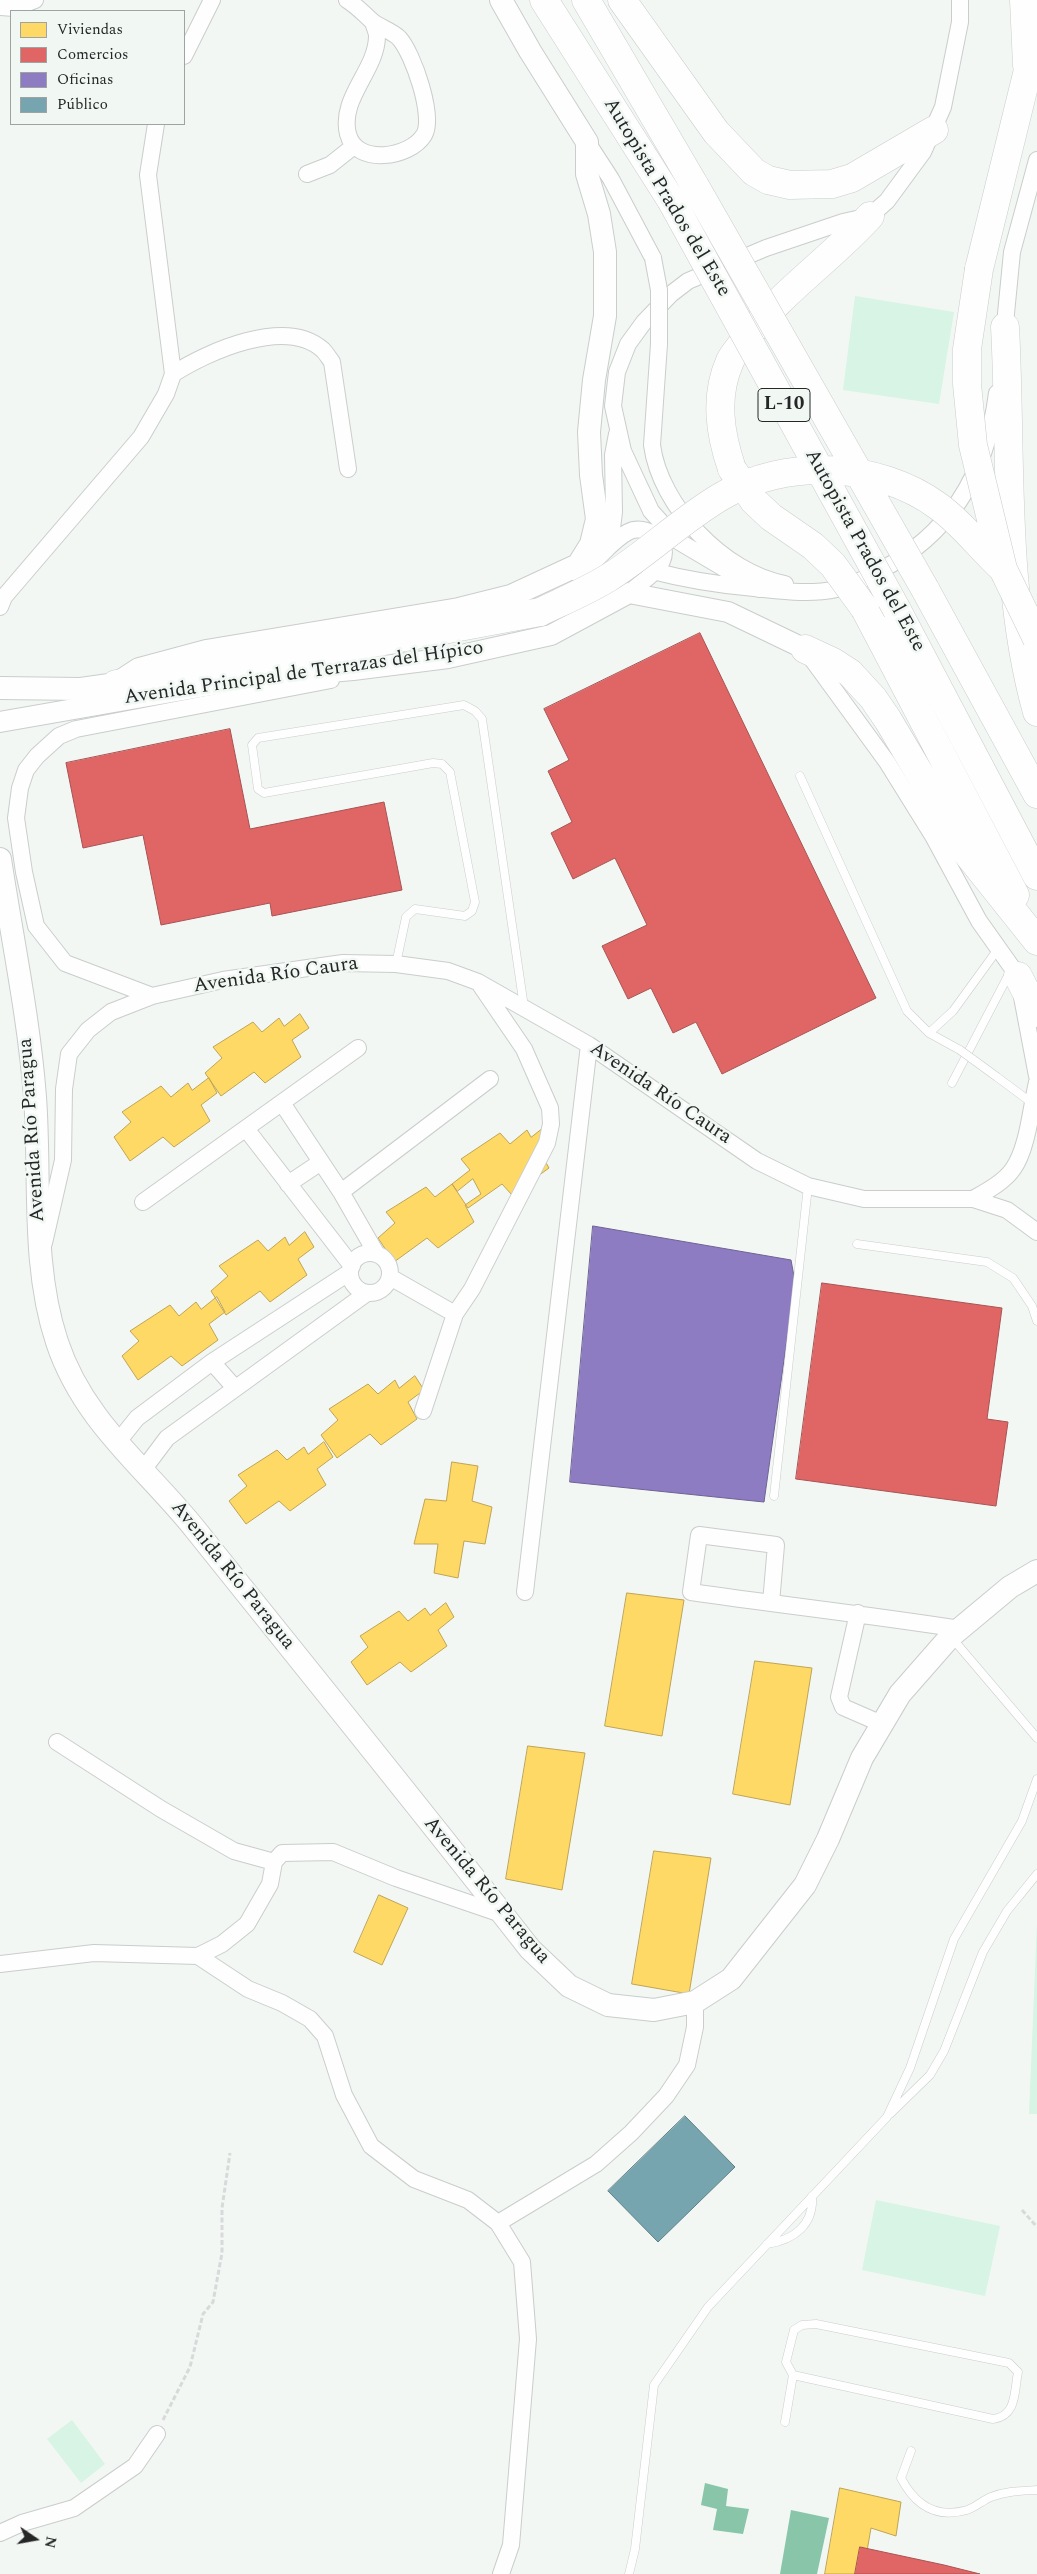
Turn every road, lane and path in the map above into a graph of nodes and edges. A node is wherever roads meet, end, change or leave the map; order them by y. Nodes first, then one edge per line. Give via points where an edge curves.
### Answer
1 (35, 0) edge
2 (212, 0) edge
3 (347, 0) edge
4 (501, 0) edge
5 (544, 0) edge
6 (586, 0) edge
7 (622, 0) edge
8 (960, 0) edge
9 (1024, 0) edge
10 (0, 7) edge
11 (373, 22) junction
12 (1037, 43) edge
13 (185, 54) edge
14 (1027, 74) junction
15 (156, 125) edge
16 (934, 130) junction
17 (587, 142) junction
18 (354, 146) junction
19 (1037, 160) edge
20 (307, 174) dead end
21 (870, 216) junction
22 (1004, 327) junction
23 (173, 374) junction
24 (618, 430) junction
25 (348, 468) dead end
26 (610, 545) junction
27 (1003, 569) junction
28 (654, 571) junction
29 (540, 583) junction
30 (759, 589) junction
31 (816, 592) junction
32 (629, 593) junction
33 (0, 607) edge
34 (1037, 639) edge
35 (805, 649) junction
36 (353, 670) junction
37 (116, 684) junction
38 (1, 685) edge
39 (1037, 712) edge
40 (0, 722) edge
41 (800, 776) dead end
42 (1037, 794) edge
43 (0, 860) edge
44 (1037, 876) edge
45 (1037, 939) edge
46 (998, 949) junction
47 (396, 964) junction
48 (1015, 972) junction
49 (478, 982) junction
50 (152, 996) junction
51 (524, 1007) junction
52 (1037, 1013) edge
53 (929, 1033) junction
54 (589, 1046) junction
55 (358, 1048) dead end
56 (1037, 1076) edge
57 (490, 1079) dead end
58 (1037, 1082) edge
59 (952, 1083) dead end
60 (282, 1103) junction
61 (1032, 1103) junction
62 (246, 1130) junction
63 (321, 1162) junction
64 (288, 1184) junction
65 (808, 1186) junction
66 (341, 1192) junction
67 (973, 1199) junction
68 (143, 1202) dead end
69 (1037, 1232) edge
70 (856, 1244) dead end
71 (42, 1253) junction
72 (376, 1253) junction
73 (351, 1269) junction
74 (390, 1277) junction
75 (367, 1293) junction
76 (455, 1314) junction
77 (1037, 1321) edge
78 (212, 1362) junction
79 (235, 1388) junction
80 (423, 1410) dead end
81 (117, 1443) junction
82 (142, 1470) junction
83 (774, 1496) dead end
84 (1037, 1571) edge
85 (525, 1592) dead end
86 (771, 1603) junction
87 (858, 1613) junction
88 (955, 1633) junction
89 (882, 1724) junction
90 (1037, 1738) edge
91 (57, 1742) dead end
92 (1037, 1779) edge
93 (274, 1862) junction
94 (1037, 1874) edge
95 (504, 1915) junction
96 (198, 1956) junction
97 (0, 1964) edge
98 (695, 2002) junction
99 (887, 2117) junction
100 (230, 2153) dead end
101 (812, 2196) junction
102 (1022, 2210) dead end
103 (498, 2223) junction
104 (1037, 2227) edge
105 (767, 2244) junction
106 (793, 2375) junction
107 (785, 2422) dead end
108 (156, 2434) joint
109 (911, 2451) dead end
110 (1037, 2490) edge
111 (0, 2533) edge
112 (501, 2574) edge
113 (630, 2574) edge

1 - 10 street via 14,8
2 - 13 street
3 - 11 street
4 - 17 main road
5 - 44 highway, Autopista Prados del Este / L-10, bridge via 671,200 897,610
6 - 42 highway, Autopista Prados del Este / L-10, bridge via 925,589
7 - 16 highway via 716,132 754,172 768,180 790,186 832,184 852,178
8 - 16 street via 960,22 950,80
9 - 14 highway
11 - 18 street via 377,36 373,54 347,119 348,134
11 - 18 street via 399,38 411,58 428,118 425,134 407,148 381,155 367,154
12 - 14 highway
14 - 27 highway, bridge via 979,269 967,348 973,444
15 - 23 street via 148,175
16 - 21 street via 901,184
17 - 29 main road via 588,174 605,252 605,316 589,432 597,519 591,544 578,565
17 - 31 street, bridge via 611,179 653,258 658,290 659,344 652,445 661,479 678,508 716,549 751,572
18 - 20 street via 330,165
19 - 22 street via 1012,252
21 - 24 street via 766,248 688,281 671,294 628,344 617,372 613,406
21 - 45 highway, bridge via 760,320 730,360 722,392 721,436 732,469 754,501 833,565 865,609
22 - 31 street via 991,430 969,482 945,522 895,563 839,589
22 - 39 highway via 1018,628
23 - 25 street via 195,360 278,335 310,342 332,362
23 - 33 street via 166,394 141,437 4,597
24 - 26 street via 613,455 614,512
24 - 30 street via 628,466 652,511 689,549
26 - 28 street, Avenida Principal de Terrazas del Hípico via 636,529 656,535 664,554 662,563
26 - 29 street, Avenida Principal de Terrazas del Hípico via 580,573
27 - 34 highway, bridge
27 - 37 highway, bridge via 938,506 917,493 872,476 830,470 778,475 722,496 608,578 540,612 271,662
28 - 30 street via 707,583
28 - 32 street
29 - 37 main road, Avenida Principal de Terrazas del Hípico via 511,596 459,609 206,651 140,669
30 - 31 street
32 - 35 street via 728,612
32 - 36 street, Avenida Principal de Terrazas del Hípico via 551,636 448,658
35 - 45 highway via 850,673 873,698 966,852
35 - 46 street via 887,762
36 - 40 street, Avenida Principal de Terrazas del Hípico via 240,680
36 - 50 street via 334,679 76,729 59,736 26,770 16,818 36,926 66,963
37 - 38 main road, Avenida Principal de Terrazas del Hípico via 81,689
41 - 53 lane via 907,1011
43 - 71 main road, Avenida Río Paragua via 35,1096
46 - 48 street
46 - 53 lane via 953,1011
47 - 49 street, Avenida Río Caura via 448,970
47 - 50 street, Avenida Río Caura via 343,963 223,980
47 - 51 lane via 406,917 410,912 416,909 465,916 472,911 475,902 450,772 442,764 433,764 264,793 258,789 252,745 258,738 464,705 482,718
48 - 52 highway
48 - 56 street
48 - 59 lane
49 - 51 street, Avenida Río Caura
49 - 76 street via 524,1049 550,1108 551,1124 548,1142 472,1289
50 - 71 street, Avenida Río Paragua via 111,1012 88,1030 69,1054 64,1089 62,1160
51 - 54 street, Avenida Río Caura
53 - 61 lane, bridge via 960,1050
54 - 65 street, Avenida Río Caura via 757,1161
54 - 85 street
55 - 60 street
57 - 66 street
58 - 61 street
60 - 62 street
60 - 63 street
61 - 67 street via 1021,1154 1014,1169
62 - 64 street
62 - 68 street
63 - 64 street
63 - 66 street
64 - 73 street
65 - 67 street, Avenida Río Caura via 864,1199
65 - 83 lane
66 - 72 street
67 - 69 street, Avenida Río Caura via 1007,1210
70 - 77 lane via 987,1262 1013,1278 1032,1306
71 - 81 main road, Avenida Río Paragua via 47,1307 58,1347 84,1400
72 - 73 street via 366,1253 357,1258
72 - 74 street via 390,1267
73 - 75 street via 352,1281
73 - 78 street
74 - 75 street via 381,1289
74 - 76 street
75 - 79 street
76 - 80 street
78 - 79 street
78 - 81 street via 137,1418
79 - 82 street via 167,1438
81 - 82 main road, Avenida Río Paragua
82 - 95 main road, Avenida Río Paragua via 177,1507
84 - 88 main road, Avenida Río Paragua via 1010,1587
86 - 86 street via 776,1545 699,1535 691,1592
86 - 87 street
87 - 88 street
87 - 89 street via 839,1697 843,1707
88 - 89 main road, Avenida Río Paragua via 900,1694
88 - 90 lane
89 - 98 main road, Avenida Río Paragua via 862,1758 805,1885 731,1978
91 - 93 street via 161,1809 234,1851
92 - 99 lane via 1022,1821 954,1939 910,2068
93 - 95 street via 282,1853 333,1852 396,1878
93 - 96 street via 270,1884 247,1924 222,1944
94 - 99 lane via 1007,1911 984,1952 944,2051 930,2075
95 - 98 main road, Avenida Río Paragua via 530,1950 569,1986 608,2005 654,2010
96 - 97 street via 94,1953
96 - 103 street via 248,1989 310,2019 325,2036 344,2095 371,2146 414,2179 468,2200
98 - 103 street via 696,2027 687,2064 666,2096 596,2164
99 - 101 lane
100 - 108 path via 222,2208 222,2253 213,2302 203,2314 190,2367
101 - 105 lane
101 - 105 lane via 811,2212 804,2227 789,2238
102 - 104 path
103 - 112 street via 522,2262 528,2340 511,2545
105 - 113 lane via 708,2307 654,2386
106 - 106 lane via 993,2419 1003,2418 1011,2410 1018,2372 1009,2363 816,2324 802,2325 794,2330 786,2362
106 - 107 lane
108 - 111 street via 135,2466 74,2508
109 - 110 lane via 901,2478 910,2494 925,2507 948,2514 1009,2492

